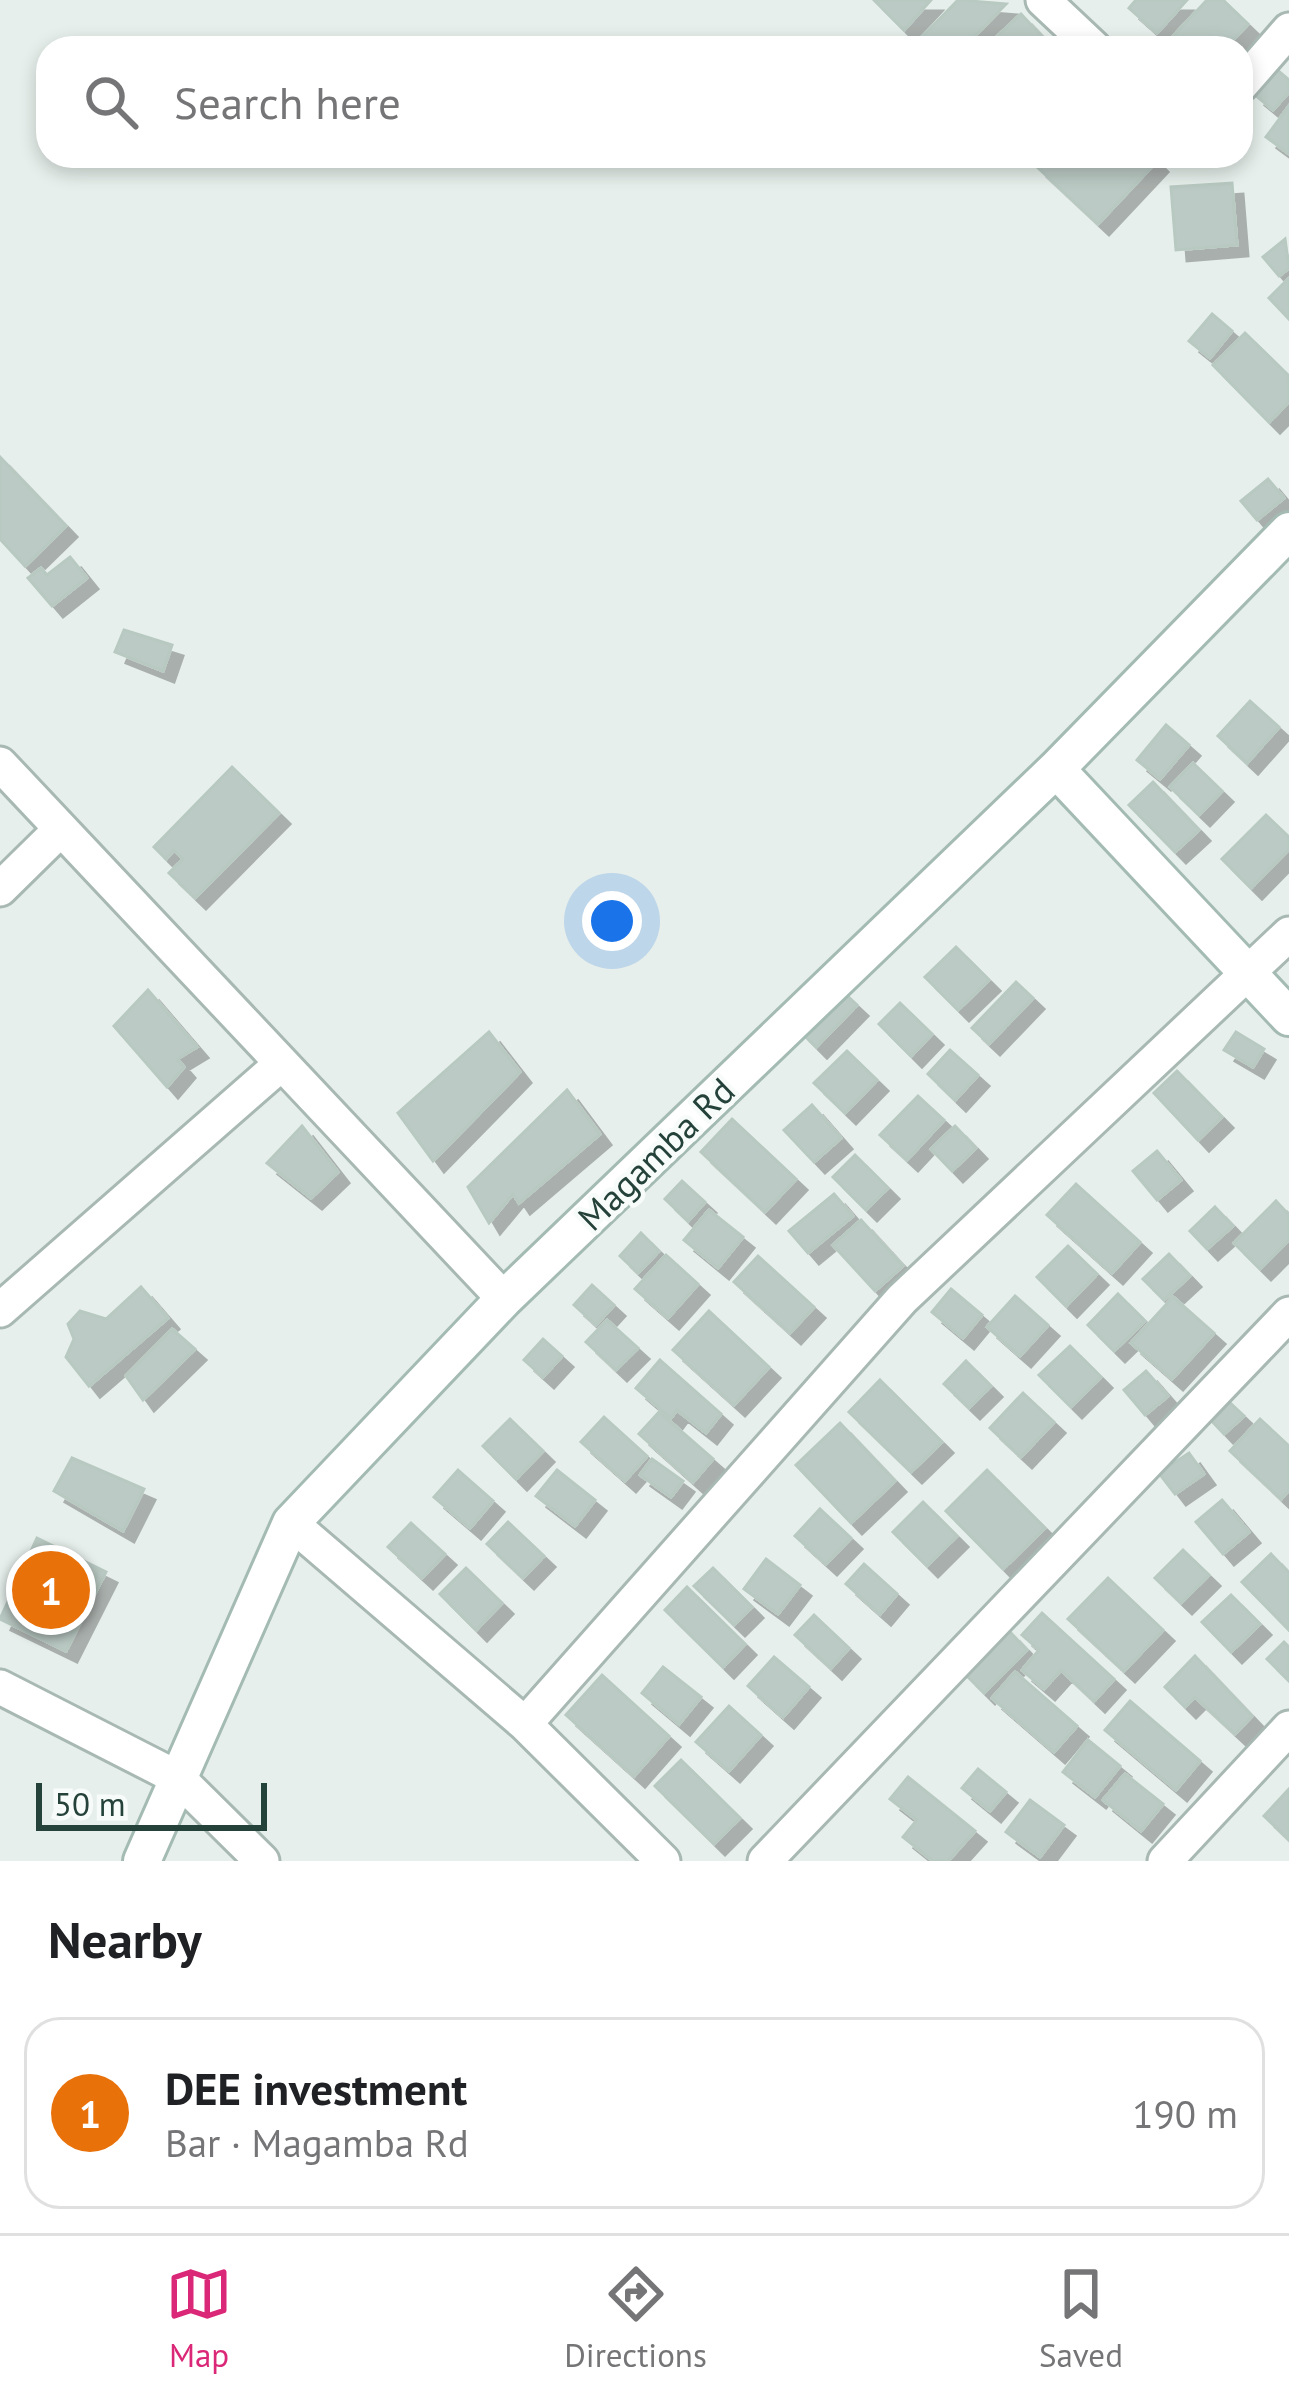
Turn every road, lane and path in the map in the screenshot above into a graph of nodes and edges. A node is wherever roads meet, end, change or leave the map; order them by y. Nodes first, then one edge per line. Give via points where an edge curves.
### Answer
1 (1043, 0) edge
2 (1289, 30) edge
3 (1081, 36) edge
4 (1253, 72) edge
5 (1289, 531) edge
6 (0, 764) edge
7 (1056, 769) junction
8 (61, 829) junction
9 (0, 889) edge
10 (1289, 934) edge
11 (1246, 975) junction
12 (1289, 1017) edge
13 (281, 1064) junction
14 (504, 1299) junction
15 (0, 1310) edge
16 (1289, 1314) edge
17 (290, 1523) junction
18 (0, 1687) edge
19 (525, 1724) junction
20 (1289, 1728) edge
21 (178, 1778) junction
22 (142, 1861) edge
23 (262, 1861) edge
24 (663, 1861) edge
25 (766, 1861) edge
26 (1165, 1861) edge

1 - 3 street
2 - 4 street
5 - 7 street, Magamba Rd
6 - 8 street
7 - 11 street
7 - 14 street, Magamba Rd
8 - 9 street
8 - 13 street
10 - 11 street
11 - 12 street
11 - 19 street via 902,1299
13 - 14 street
13 - 15 street
14 - 17 street, Magamba Rd
16 - 25 street
17 - 19 street
17 - 21 street, Magamba Rd
18 - 21 street
19 - 24 street
20 - 26 street
21 - 22 street, Magamba Rd
21 - 23 street

